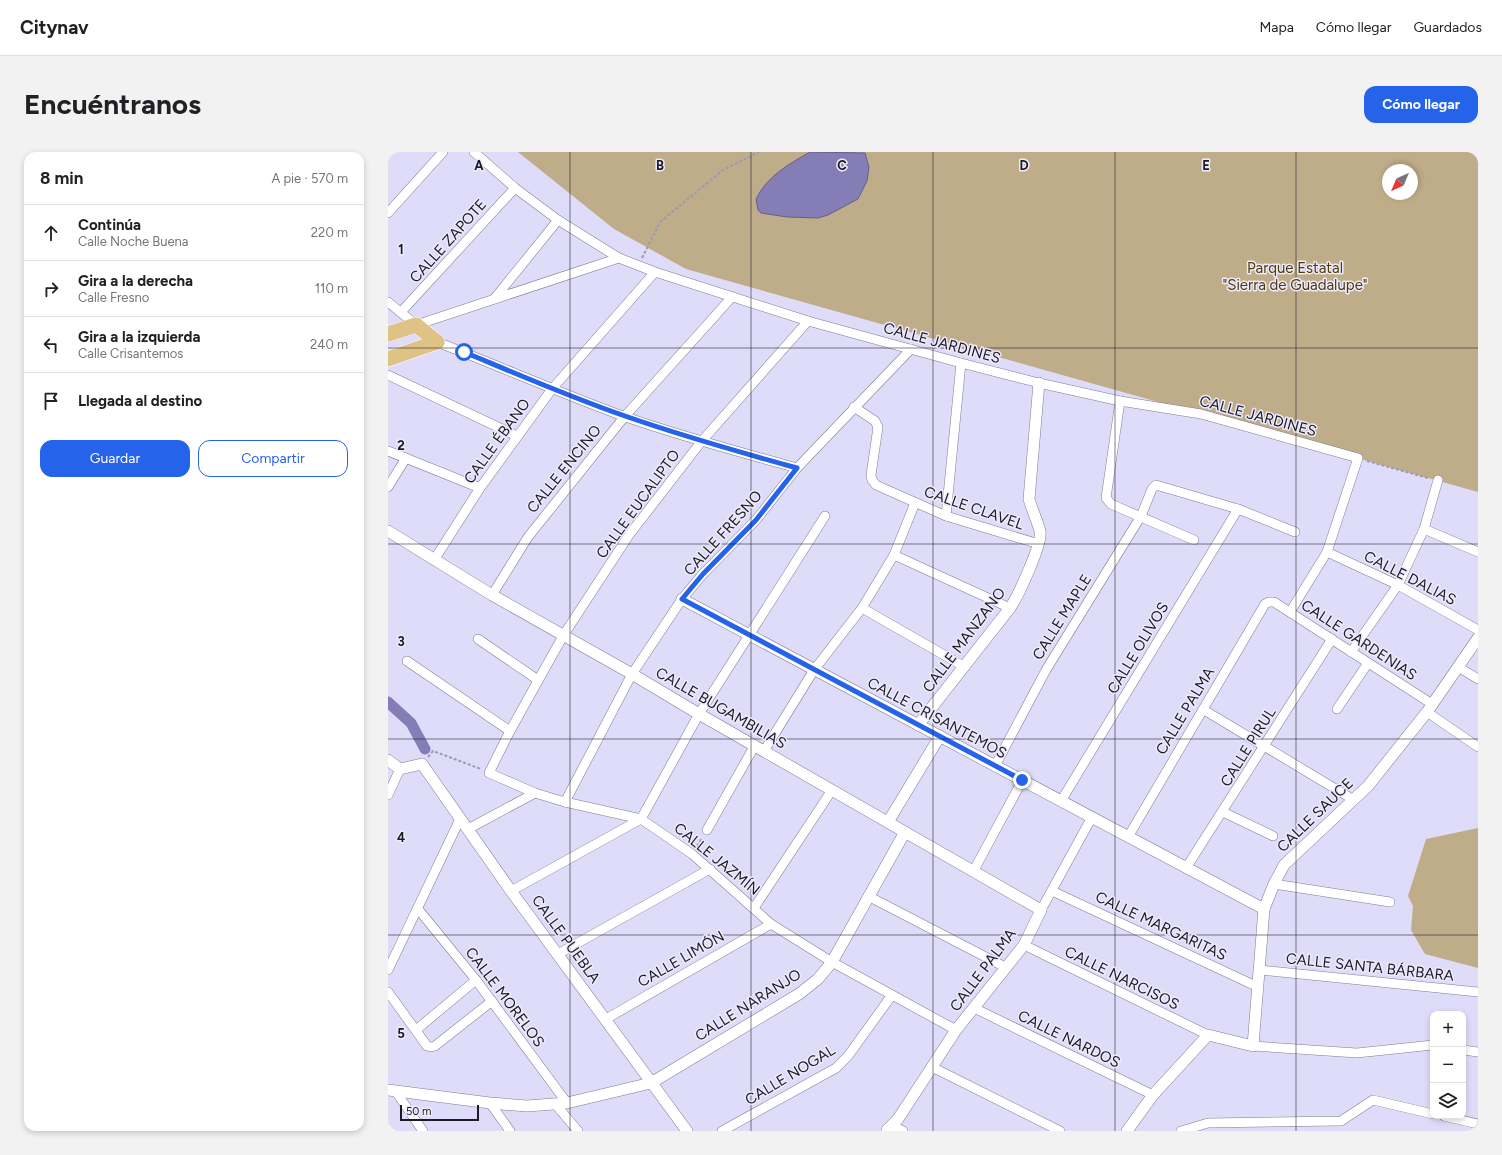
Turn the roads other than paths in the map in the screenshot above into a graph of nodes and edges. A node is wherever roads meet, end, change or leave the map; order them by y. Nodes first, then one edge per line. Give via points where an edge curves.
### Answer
1 (443, 152) edge
2 (474, 152) edge
3 (515, 188) junction
4 (388, 213) edge
5 (558, 220) junction
6 (619, 258) junction
7 (655, 272) junction
8 (732, 296) junction
9 (496, 298) junction
10 (388, 302) edge
11 (401, 312) junction
12 (808, 321) junction
13 (416, 325) junction
14 (388, 334) edge
15 (437, 342) junction
16 (911, 349) junction
17 (388, 359) edge
18 (961, 363) junction
19 (388, 375) edge
20 (1039, 383) junction
21 (552, 389) junction
22 (1120, 401) junction
23 (854, 407) junction
24 (625, 416) junction
25 (517, 436) junction
26 (701, 442) junction
27 (388, 451) edge
28 (406, 458) junction
29 (797, 468) junction
30 (1438, 480) road end
31 (388, 487) edge
32 (480, 488) junction
33 (915, 503) junction
34 (1238, 509) junction
35 (825, 516) dead end
36 (946, 516) junction
37 (1141, 516) junction
38 (1424, 529) junction
39 (388, 531) edge
40 (1295, 532) dead end
41 (1194, 540) dead end
42 (1039, 544) junction
43 (1327, 552) junction
44 (1478, 552) edge
45 (894, 555) junction
46 (434, 560) junction
47 (1398, 585) junction
48 (492, 595) junction
49 (682, 599) junction
50 (1269, 602) joint
51 (862, 608) junction
52 (1010, 608) junction
53 (1290, 612) junction
54 (1478, 630) edge
55 (748, 634) junction
56 (563, 636) junction
57 (1478, 638) edge
58 (478, 639) dead end
59 (1332, 639) junction
60 (1351, 652) junction
61 (407, 661) dead end
62 (1368, 663) junction
63 (965, 667) junction
64 (1458, 668) junction
65 (814, 670) junction
66 (632, 674) junction
67 (1478, 679) edge
68 (538, 680) junction
69 (1337, 708) dead end
70 (1430, 708) junction
71 (1204, 710) junction
72 (699, 714) junction
73 (918, 724) junction
74 (510, 731) junction
75 (940, 736) junction
76 (1265, 746) junction
77 (1478, 747) edge
78 (760, 748) junction
79 (388, 760) edge
80 (995, 766) junction
81 (400, 769) junction
82 (489, 773) joint
83 (1022, 780) junction
84 (832, 790) junction
85 (535, 792) junction
86 (388, 795) edge
87 (1354, 800) junction
88 (1061, 801) junction
89 (565, 802) junction
90 (1223, 812) junction
91 (1092, 818) junction
92 (460, 819) junction
93 (641, 819) junction
94 (888, 822) junction
95 (468, 830) junction
96 (707, 830) road end
97 (905, 832) junction
98 (1273, 836) dead end
99 (1128, 837) junction
100 (1186, 868) junction
101 (710, 869) junction
102 (974, 870) junction
103 (1274, 884) junction
104 (511, 891) junction
105 (1052, 891) junction
106 (868, 896) junction
107 (1390, 902) dead end
108 (754, 908) junction
109 (418, 909) junction
110 (1264, 909) junction
111 (1041, 910) junction
112 (770, 924) junction
113 (1024, 945) junction
114 (558, 954) junction
115 (832, 962) junction
116 (1005, 967) junction
117 (388, 970) edge
118 (1260, 970) junction
119 (476, 980) junction
120 (1258, 987) junction
121 (388, 992) edge
122 (1478, 992) edge
123 (892, 995) junction
124 (492, 1001) junction
125 (974, 1008) junction
126 (606, 1019) junction
127 (416, 1030) junction
128 (956, 1030) junction
129 (1208, 1035) junction
130 (1430, 1045) edge
131 (1253, 1046) junction
132 (1466, 1050) edge
133 (1478, 1052) edge
134 (932, 1067) junction
135 (651, 1083) junction
136 (392, 1091) edge
137 (1153, 1095) junction
138 (490, 1103) junction
139 (568, 1103) junction
140 (556, 1105) junction
141 (1430, 1113) edge
142 (1457, 1119) edge
143 (1478, 1124) edge
144 (888, 1129) edge
145 (423, 1131) edge
146 (510, 1131) edge
147 (578, 1131) edge
148 (688, 1131) edge
149 (722, 1131) edge
150 (903, 1131) edge
151 (1060, 1131) edge
152 (1127, 1131) edge
153 (1181, 1131) edge

1 - 4 street
2 - 3 street, CALLE JARDINES
3 - 5 street, CALLE JARDINES
3 - 11 street, CALLE ZAPOTE
5 - 6 street, CALLE JARDINES
5 - 9 street
6 - 7 street, CALLE JARDINES
6 - 9 street
7 - 8 street, CALLE JARDINES
7 - 21 street, CALLE ÉBANO
8 - 12 street, CALLE JARDINES
8 - 24 street, CALLE ENCINO
9 - 13 street
10 - 11 street
11 - 13 street
12 - 16 street, CALLE JARDINES
12 - 26 street, CALLE EUCALIPTO
13 - 14 main road
13 - 15 main road
15 - 17 main road
15 - 21 street
16 - 18 street, CALLE JARDINES
16 - 23 street, CALLE FRESNO
18 - 20 street, CALLE JARDINES
18 - 36 street
19 - 25 street
20 - 22 street, CALLE JARDINES
20 - 42 street, CALLE MANZANO via 1029,499 1041,532
21 - 24 street
21 - 25 street, CALLE ÉBANO
22 - 37 street via 1106,498 1111,504
22 - 43 street, CALLE JARDINES via 1201,414 1358,458
23 - 29 street, CALLE FRESNO
23 - 33 street, CALLE CLAVEL via 875,421 878,427 872,480 876,485
24 - 26 street
24 - 48 street, CALLE ENCINO via 528,537
25 - 32 street, CALLE ÉBANO
26 - 29 street
26 - 56 street, CALLE EUCALIPTO via 629,535
27 - 28 street
28 - 31 street
28 - 32 street
29 - 49 street, CALLE FRESNO via 756,520
30 - 38 street
32 - 46 street, CALLE ÉBANO
33 - 36 street, CALLE CLAVEL
33 - 45 street
34 - 37 street, CALLE MAPLE via 1156,485
34 - 40 street
34 - 88 street, CALLE OLIVOS
35 - 55 street
36 - 42 street, CALLE CLAVEL
37 - 41 street
37 - 80 street, CALLE MAPLE via 1046,670
38 - 44 street
38 - 47 street
39 - 46 street, CALLE BUGAMBILIAS
42 - 52 street, CALLE MANZANO
43 - 47 street, CALLE DALIAS
43 - 53 street
45 - 51 street
45 - 52 street
46 - 48 street, CALLE BUGAMBILIAS
47 - 54 street, CALLE DALIAS
47 - 60 street
48 - 56 street, CALLE BUGAMBILIAS
49 - 55 street, CALLE CRISANTEMOS
49 - 66 street, CALLE FRESNO
50 - 53 street, CALLE GARDENIAS via 1274,602
50 - 71 street, CALLE PALMA via 1265,604
51 - 63 street
51 - 65 street
52 - 63 street, CALLE MANZANO
53 - 59 street, CALLE GARDENIAS
55 - 65 street, CALLE CRISANTEMOS
55 - 72 street
56 - 66 street, CALLE BUGAMBILIAS
56 - 68 street, CALLE EUCALIPTO
57 - 64 street, CALLE SAUCE
58 - 68 street
59 - 60 street, CALLE GARDENIAS
59 - 76 street, CALLE PIRUL
60 - 62 street, CALLE GARDENIAS
61 - 74 street
62 - 69 street
62 - 70 street, CALLE GARDENIAS
63 - 73 street, CALLE MANZANO
64 - 67 street
64 - 70 street, CALLE SAUCE
65 - 73 street, CALLE CRISANTEMOS
65 - 78 street
66 - 72 street, CALLE BUGAMBILIAS
66 - 89 street, CALLE FRESNO
68 - 74 street, CALLE EUCALIPTO
70 - 77 street, CALLE GARDENIAS
70 - 87 street, CALLE SAUCE
71 - 76 street
71 - 99 street, CALLE PALMA
72 - 78 street, CALLE BUGAMBILIAS
72 - 93 street
73 - 75 street, CALLE CRISANTEMOS
74 - 82 street, CALLE EUCALIPTO
75 - 80 street, CALLE CRISANTEMOS
75 - 94 street
76 - 87 street
76 - 90 street, CALLE PIRUL
78 - 84 street, CALLE BUGAMBILIAS
78 - 96 street
79 - 81 street
80 - 83 street, CALLE CRISANTEMOS
81 - 86 street
81 - 92 street, CALLE PUEBLA via 422,764
82 - 85 street, CALLE JAZMÍN
83 - 88 street, CALLE CRISANTEMOS
83 - 102 street
84 - 94 street, CALLE BUGAMBILIAS
84 - 108 street
85 - 89 street, CALLE JAZMÍN
85 - 95 street
87 - 103 street, CALLE SAUCE via 1284,865
88 - 91 street, CALLE CRISANTEMOS
89 - 93 street, CALLE JAZMÍN
90 - 98 street
90 - 100 street, CALLE PIRUL
91 - 99 street, CALLE CRISANTEMOS
91 - 105 street, CALLE PALMA
92 - 95 street, CALLE PUEBLA
92 - 109 street
93 - 101 street, CALLE JAZMÍN
93 - 104 street
94 - 97 street, CALLE BUGAMBILIAS
95 - 104 street, CALLE PUEBLA
97 - 102 street, CALLE BUGAMBILIAS
97 - 106 street, CALLE NARANJO
99 - 100 street, CALLE CRISANTEMOS
100 - 110 street, CALLE CRISANTEMOS
101 - 108 street, CALLE JAZMÍN
101 - 114 street
102 - 111 street, CALLE BUGAMBILIAS
103 - 107 street
103 - 110 street, CALLE SAUCE
104 - 114 street, CALLE PUEBLA
105 - 111 street, CALLE PALMA
105 - 120 street, CALLE MARGARITAS
106 - 115 street, CALLE NARANJO
106 - 116 street
108 - 112 street, CALLE JAZMÍN
109 - 117 street
109 - 119 street, CALLE MORELOS
110 - 118 street, CALLE SAUCE
111 - 113 street, CALLE PALMA
112 - 115 street, CALLE JAZMÍN
112 - 126 street, CALLE LIMÓN
113 - 116 street, CALLE PALMA
113 - 129 street, CALLE NARCISOS
114 - 126 street, CALLE PUEBLA
115 - 123 street, CALLE JAZMÍN
115 - 135 street, CALLE NARANJO via 818,979 799,994
116 - 125 street, CALLE PALMA
118 - 120 street, CALLE SAUCE
118 - 122 street, CALLE SANTA BÁRBARA
119 - 124 street, CALLE MORELOS
119 - 127 street
120 - 131 street, CALLE SAUCE
121 - 127 street
123 - 128 street, CALLE JAZMÍN
123 - 149 street, CALLE NOGAL via 848,1056 836,1068
124 - 127 street via 435,1046 427,1046
124 - 139 street, CALLE MORELOS
125 - 128 street, CALLE PALMA
125 - 137 street, CALLE NARDOS
126 - 135 street, CALLE PUEBLA
128 - 134 street, CALLE PALMA
129 - 131 street
129 - 137 street
130 - 131 street via 1357,1053
132 - 133 street
134 - 144 street, CALLE PALMA via 898,1119
134 - 151 street
135 - 139 street, CALLE NARANJO
135 - 148 street, CALLE PUEBLA
136 - 138 street, CALLE NARANJO
136 - 145 street
137 - 152 street
138 - 140 street, CALLE NARANJO
138 - 146 street
139 - 140 street, CALLE NARANJO
140 - 147 street
141 - 153 street via 1373,1100 1341,1122 1208,1123
142 - 143 street
144 - 150 street

